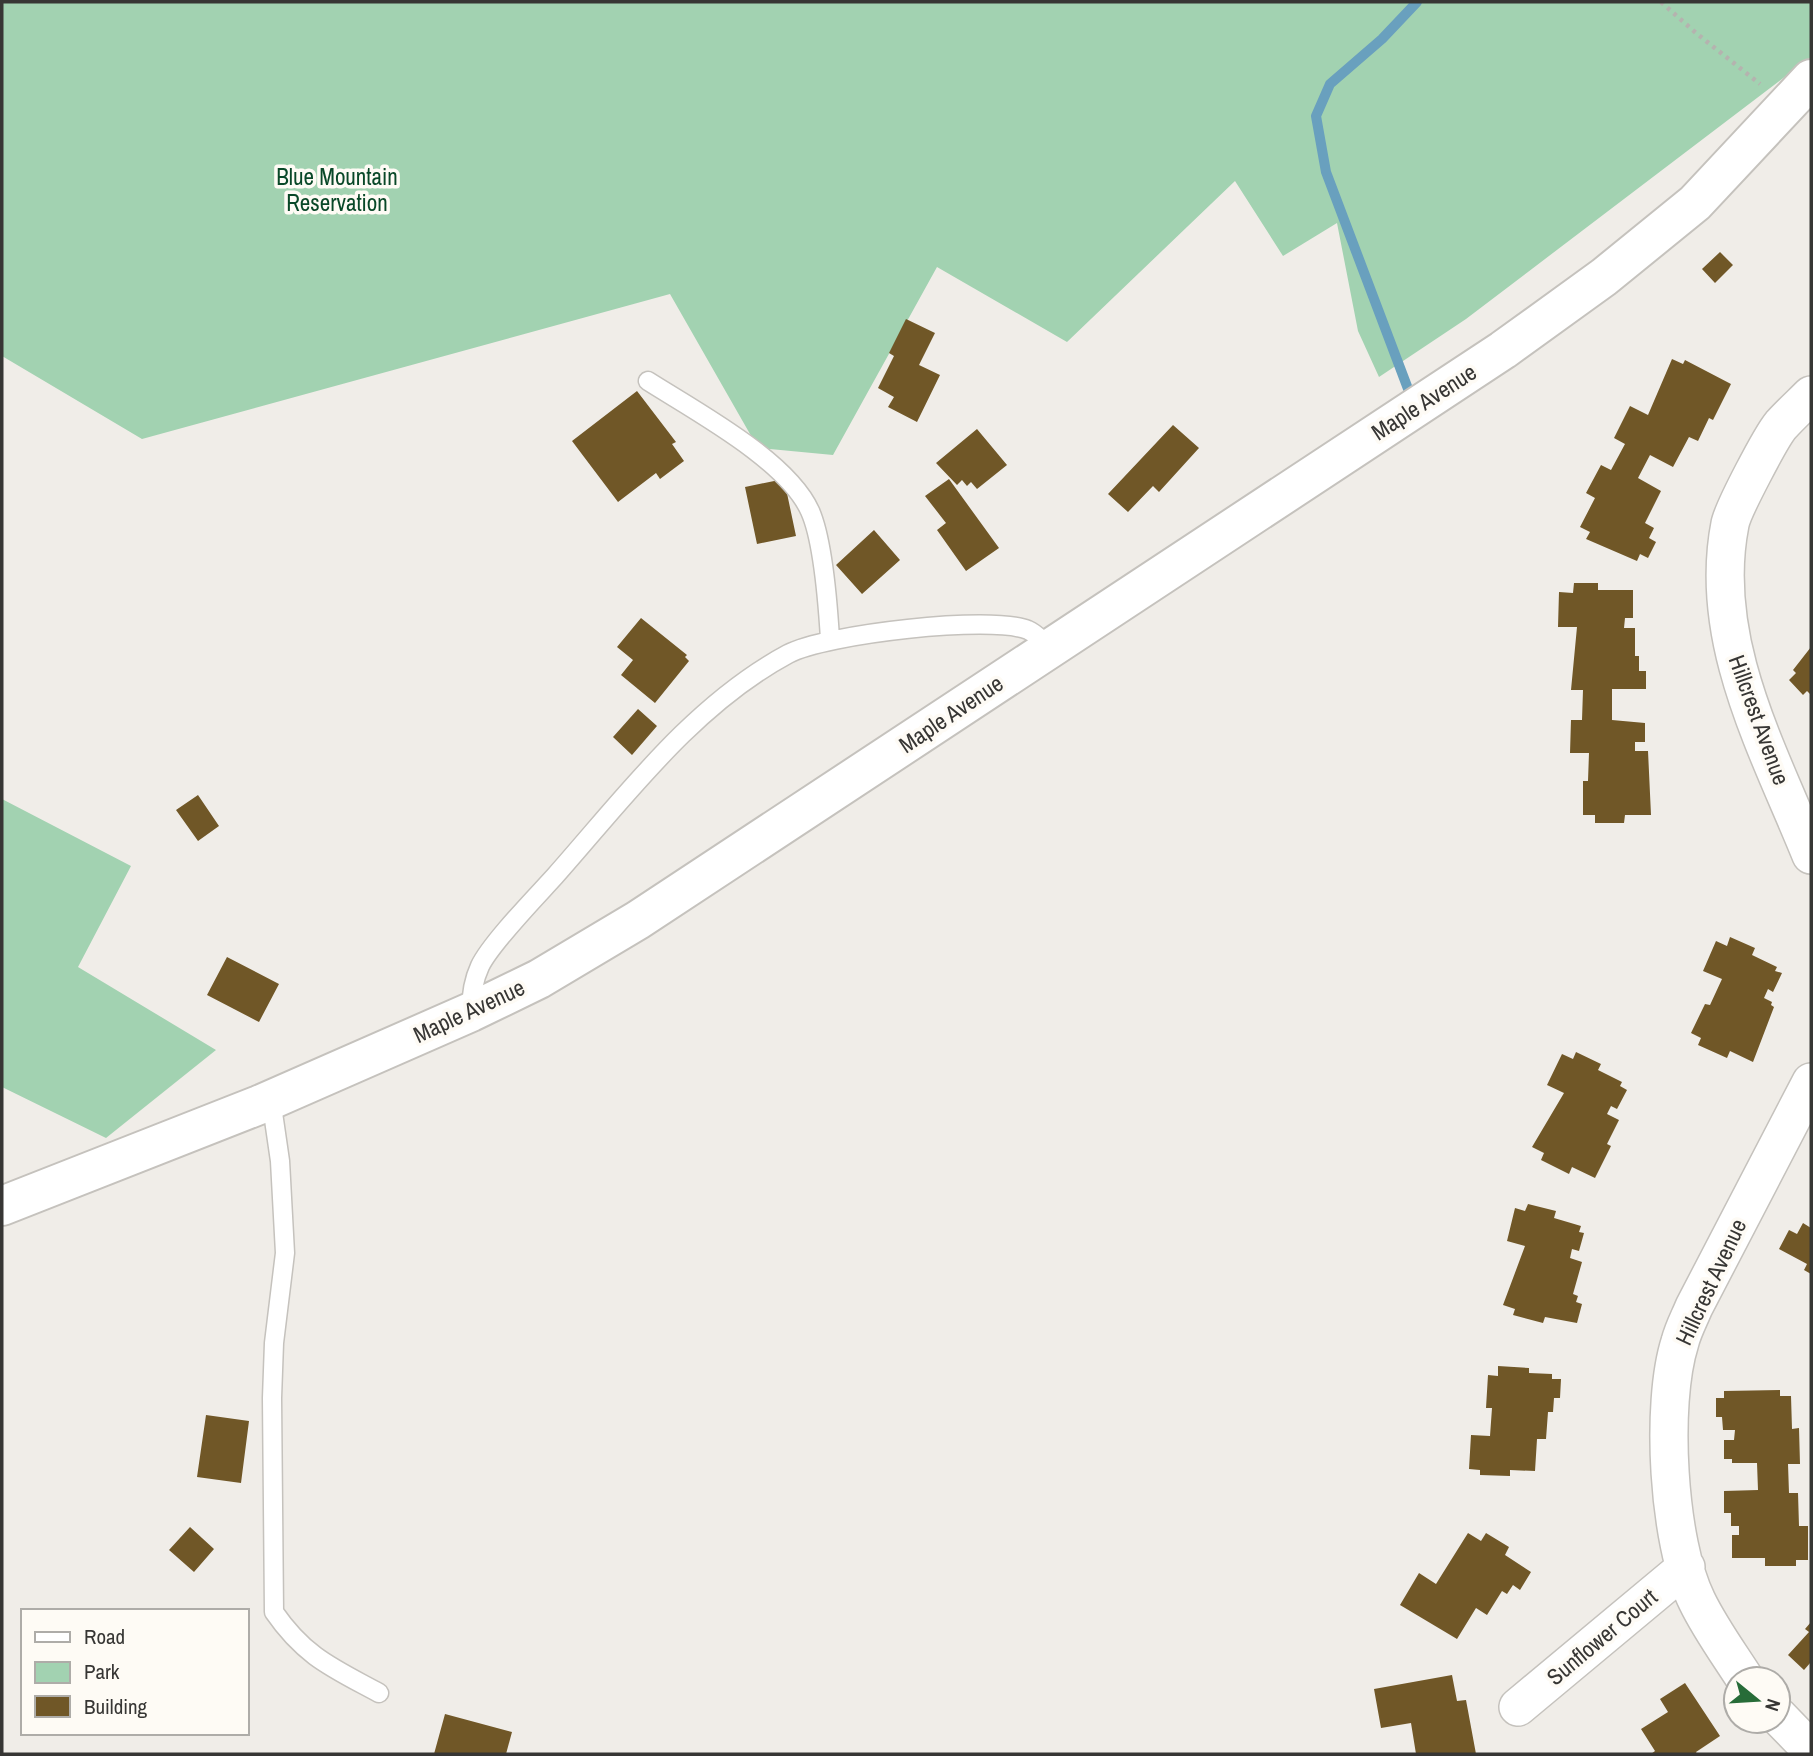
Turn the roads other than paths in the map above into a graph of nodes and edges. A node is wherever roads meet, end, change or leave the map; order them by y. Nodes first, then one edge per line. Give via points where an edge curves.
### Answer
1 (1811, 79) edge
2 (648, 381) dead end
3 (1811, 395) edge
4 (830, 639) junction
5 (1049, 647) junction
6 (1811, 855) edge
7 (471, 1012) junction
8 (1811, 1082) edge
9 (271, 1099) junction
10 (2, 1206) edge
11 (1686, 1567) junction
12 (1736, 1665) edge
13 (379, 1693) dead end
14 (1518, 1707) dead end
15 (1792, 1730) edge
16 (1811, 1749) edge

1 - 5 street, Maple Avenue via 1695,203 1604,277 1492,358
2 - 4 lane via 732,434 791,481 811,512 828,601
3 - 6 street, Hillcrest Avenue via 1779,427 1730,523 1726,588 1730,640 1740,682
4 - 5 lane via 901,629 1005,626 1030,631
4 - 7 lane via 789,653 726,694 672,746 481,964 471,990
5 - 7 street, Maple Avenue via 649,913 539,979
7 - 9 street, Maple Avenue
8 - 11 street, Hillcrest Avenue via 1679,1343 1671,1456 1674,1510
9 - 10 street, Maple Avenue
9 - 13 lane via 285,1252 272,1398 274,1612 293,1639 317,1660
11 - 12 street, Hillcrest Avenue via 1696,1600
11 - 14 street, Sunflower Court
15 - 16 street

